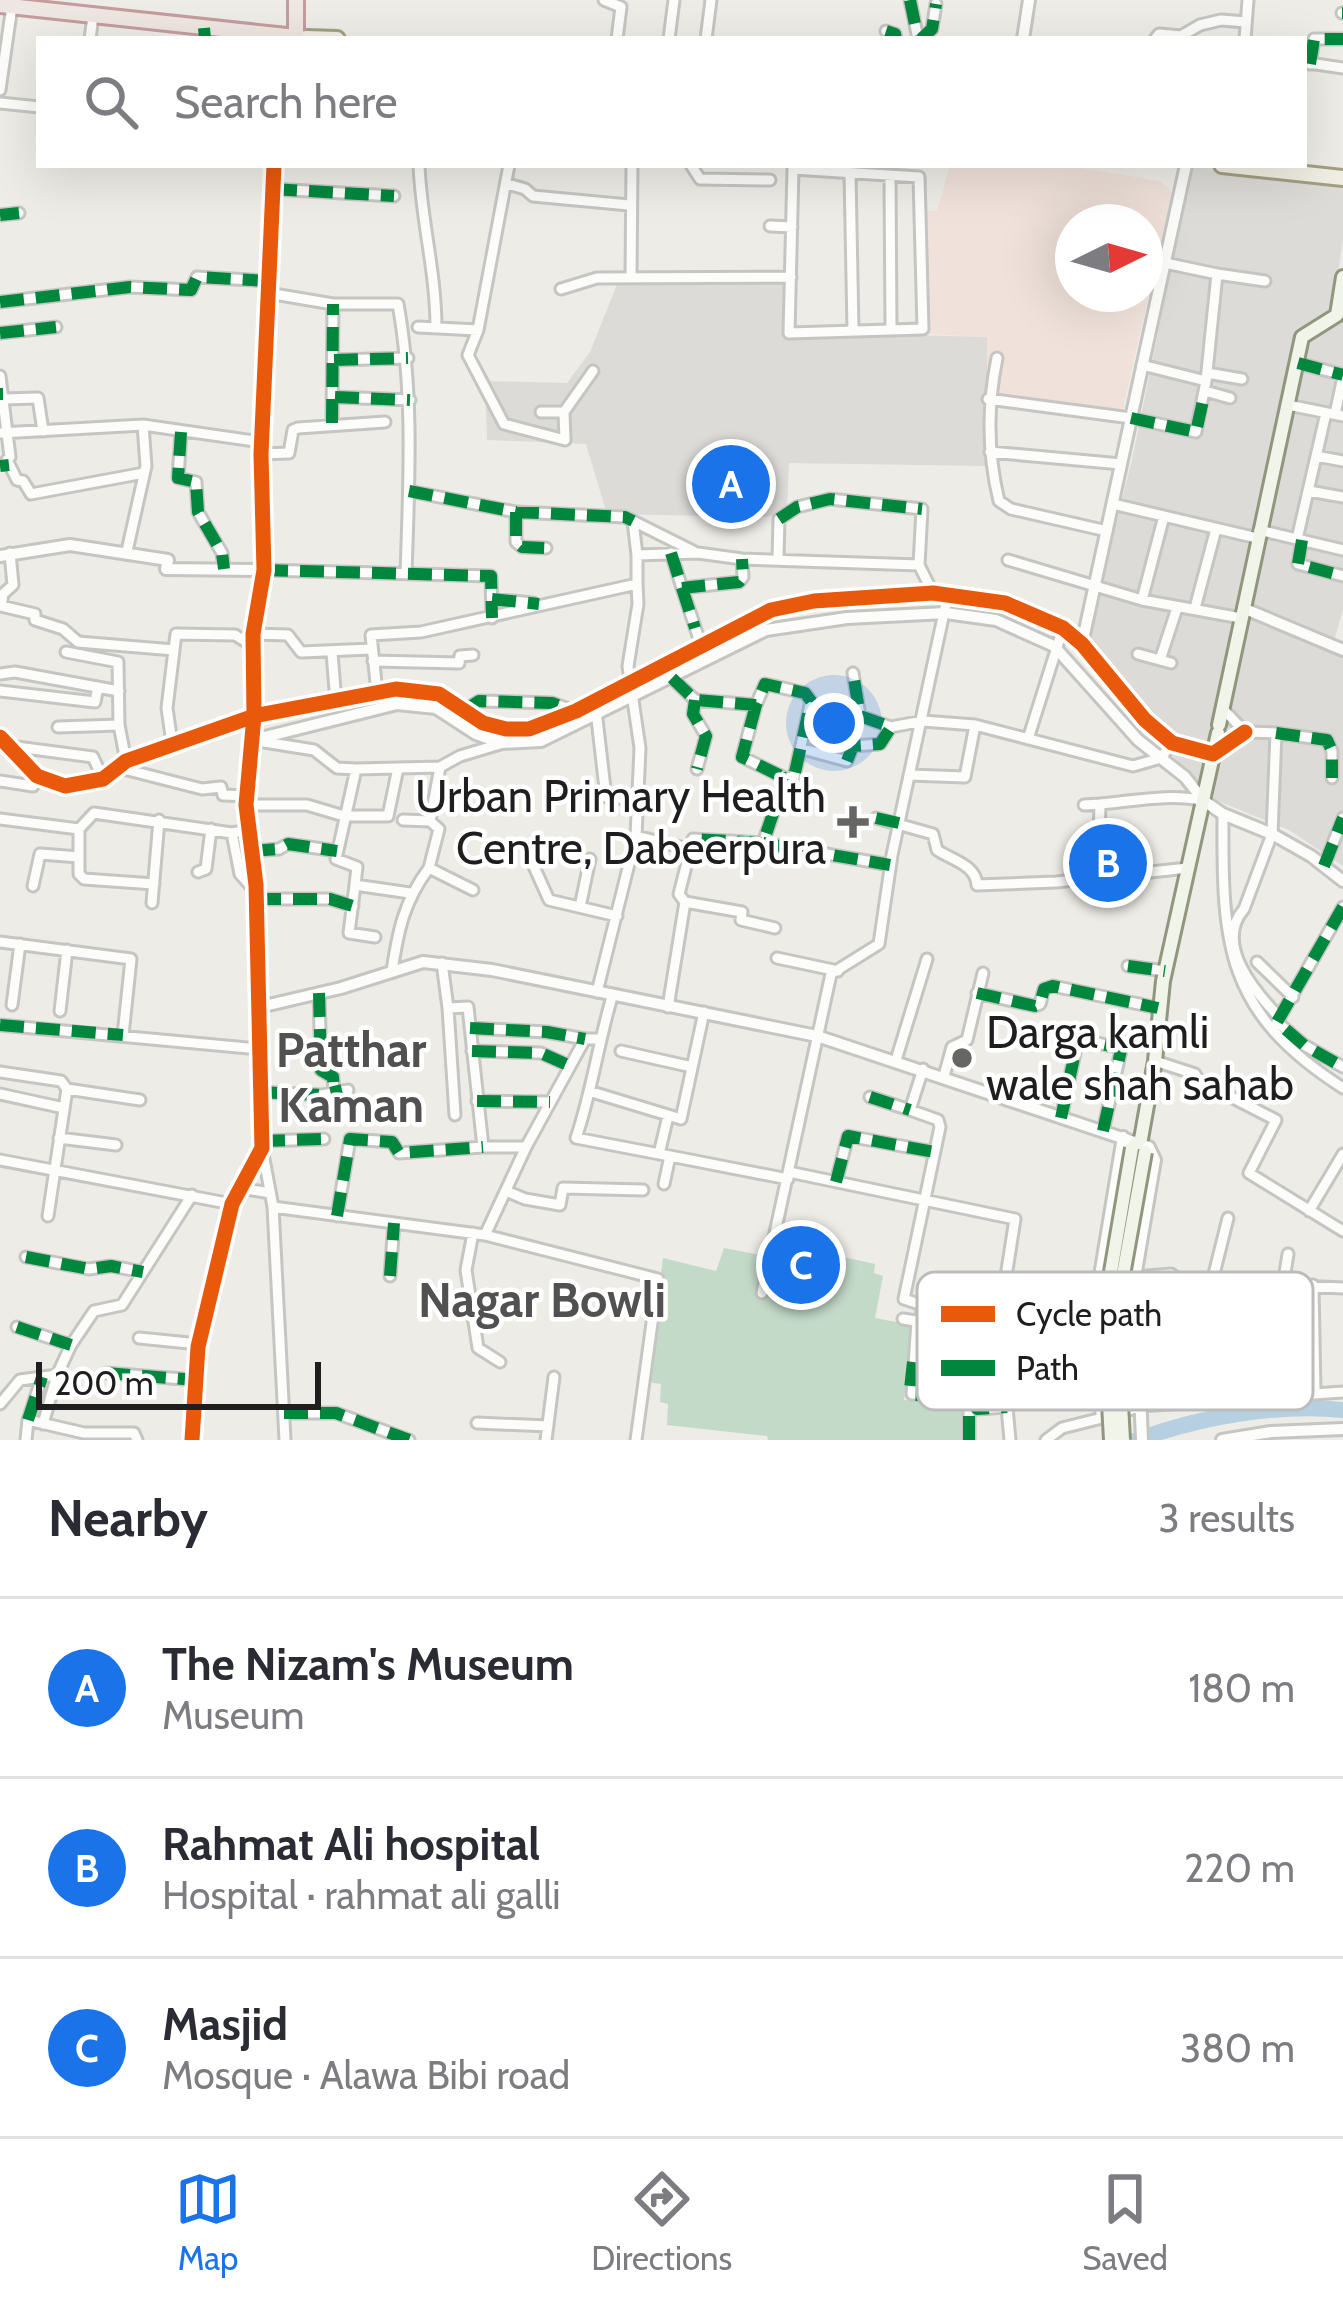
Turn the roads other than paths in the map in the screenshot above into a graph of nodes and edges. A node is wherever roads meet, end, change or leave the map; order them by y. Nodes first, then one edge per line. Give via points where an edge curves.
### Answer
1 (604, 0) edge
2 (674, 0) edge
3 (711, 0) edge
4 (910, 0) edge
5 (1029, 0) edge
6 (1248, 0) edge
7 (16, 4) edge
8 (936, 4) dead end
9 (296, 7) edge
10 (93, 16) junction
11 (1246, 22) junction
12 (205, 33) edge
13 (90, 36) edge
14 (252, 36) edge
15 (269, 36) edge
16 (617, 36) edge
17 (669, 36) edge
18 (706, 36) edge
19 (919, 36) edge
20 (924, 36) edge
21 (1023, 36) edge
22 (1180, 36) edge
23 (1245, 36) edge
24 (1343, 39) edge
25 (1307, 63) edge
26 (1343, 68) edge
27 (0, 90) edge
28 (0, 103) edge
29 (36, 107) edge
30 (274, 168) edge
31 (419, 168) edge
32 (509, 168) edge
33 (632, 168) edge
34 (693, 168) edge
35 (793, 168) edge
36 (802, 168) edge
37 (1185, 168) edge
38 (1257, 168) edge
39 (850, 173) junction
40 (890, 176) junction
41 (1343, 178) edge
42 (770, 180) dead end
43 (508, 184) junction
44 (273, 189) junction
45 (394, 196) dead end
46 (629, 206) junction
47 (19, 213) dead end
48 (0, 215) edge
49 (770, 226) dead end
50 (792, 227) junction
51 (1165, 263) junction
52 (1217, 274) junction
53 (631, 277) junction
54 (791, 277) junction
55 (1343, 278) edge
56 (1265, 281) dead end
57 (268, 287) junction
58 (561, 289) dead end
59 (0, 302) edge
60 (333, 304) junction
61 (56, 327) dead end
62 (418, 327) dead end
63 (436, 328) junction
64 (891, 328) junction
65 (478, 330) junction
66 (854, 330) junction
67 (0, 333) edge
68 (408, 358) junction
69 (997, 358) dead end
70 (334, 360) junction
71 (1298, 364) junction
72 (1142, 365) junction
73 (593, 371) dead end
74 (0, 376) edge
75 (1343, 376) edge
76 (1242, 379) dead end
77 (1206, 382) junction
78 (2, 395) edge
79 (335, 398) junction
80 (988, 398) junction
81 (1230, 398) dead end
82 (410, 400) junction
83 (1288, 405) junction
84 (541, 412) dead end
85 (564, 412) junction
86 (1335, 414) edge
87 (1132, 418) junction
88 (385, 422) dead end
89 (332, 423) junction
90 (143, 425) junction
91 (43, 431) junction
92 (181, 432) junction
93 (4, 433) edge
94 (261, 448) junction
95 (991, 452) junction
96 (1316, 456) junction
97 (1343, 460) edge
98 (1121, 464) junction
99 (5, 465) edge
100 (144, 473) junction
101 (409, 491) junction
102 (1309, 491) junction
103 (1343, 497) edge
104 (1113, 504) junction
105 (516, 512) junction
106 (1164, 517) junction
107 (633, 521) junction
108 (1216, 529) junction
109 (1107, 531) junction
110 (1258, 534) junction
111 (1299, 539) junction
112 (546, 548) dead end
113 (1343, 550) edge
114 (127, 551) junction
115 (671, 553) junction
116 (698, 553) junction
117 (5, 555) edge
118 (637, 555) junction
119 (778, 558) junction
120 (742, 559) junction
121 (1008, 560) dead end
122 (919, 565) junction
123 (224, 569) junction
124 (264, 570) junction
125 (406, 574) junction
126 (1343, 576) edge
127 (1096, 583) junction
128 (637, 584) junction
129 (682, 588) junction
130 (933, 593) junction
131 (948, 595) junction
132 (492, 598) junction
133 (1142, 600) junction
134 (538, 604) junction
135 (790, 605) junction
136 (1177, 608) junction
137 (1195, 608) junction
138 (946, 613) junction
139 (1242, 613) junction
140 (492, 618) junction
141 (794, 625) junction
142 (1063, 628) junction
143 (253, 640) junction
144 (1082, 644) junction
145 (121, 645) junction
146 (701, 645) junction
147 (1054, 646) junction
148 (174, 650) junction
149 (1343, 650) edge
150 (66, 652) dead end
151 (332, 653) junction
152 (1138, 654) dead end
153 (372, 655) junction
154 (473, 655) dead end
155 (118, 662) junction
156 (853, 673) dead end
157 (0, 674) edge
158 (672, 678) junction
159 (631, 682) junction
160 (98, 687) junction
161 (396, 689) junction
162 (0, 691) edge
163 (119, 691) junction
164 (377, 692) junction
165 (634, 697) junction
166 (695, 700) junction
167 (336, 702) junction
168 (595, 702) junction
169 (397, 704) junction
170 (756, 705) junction
171 (1223, 709) junction
172 (576, 711) junction
173 (287, 712) junction
174 (254, 716) junction
175 (597, 716) junction
176 (466, 717) junction
177 (923, 721) junction
178 (119, 725) junction
179 (975, 725) junction
180 (58, 727) dead end
181 (891, 727) junction
182 (289, 730) junction
183 (1245, 732) junction
184 (1276, 733) junction
185 (1028, 739) junction
186 (253, 740) junction
187 (4, 741) edge
188 (172, 743) junction
189 (501, 743) junction
190 (1172, 743) junction
191 (803, 748) junction
192 (1213, 754) junction
193 (1161, 758) junction
194 (121, 764) junction
195 (440, 767) junction
196 (398, 768) junction
197 (356, 769) junction
198 (698, 769) dead end
199 (909, 775) junction
200 (37, 776) junction
201 (785, 778) junction
202 (1331, 778) dead end
203 (103, 779) junction
204 (0, 782) edge
205 (638, 800) junction
206 (246, 801) junction
207 (1204, 801) junction
208 (1100, 804) junction
209 (1084, 805) dead end
210 (1223, 814) junction
211 (344, 816) junction
212 (876, 818) dead end
213 (1343, 818) edge
214 (0, 819) edge
215 (159, 820) junction
216 (403, 820) dead end
217 (430, 821) junction
218 (899, 823) junction
219 (79, 829) junction
220 (211, 829) junction
221 (249, 830) junction
222 (232, 833) junction
223 (1272, 834) junction
224 (636, 836) junction
225 (758, 843) junction
226 (689, 849) junction
227 (251, 851) junction
228 (337, 851) junction
229 (79, 857) junction
230 (590, 859) dead end
231 (531, 860) dead end
232 (750, 863) dead end
233 (890, 865) junction
234 (1324, 866) junction
235 (429, 868) junction
236 (1188, 868) junction
237 (198, 872) dead end
238 (1098, 876) junction
239 (1343, 881) edge
240 (154, 884) junction
241 (355, 885) junction
242 (33, 886) dead end
243 (473, 890) dead end
244 (410, 893) junction
245 (257, 896) junction
246 (685, 902) junction
247 (152, 903) dead end
248 (353, 907) junction
249 (580, 907) junction
250 (1343, 907) edge
251 (616, 916) junction
252 (776, 928) dead end
253 (375, 937) dead end
254 (0, 942) edge
255 (20, 944) junction
256 (67, 950) junction
257 (777, 958) dead end
258 (927, 959) dead end
259 (1257, 962) dead end
260 (442, 963) junction
261 (1128, 965) dead end
262 (392, 971) junction
263 (838, 971) junction
264 (1165, 971) junction
265 (982, 973) dead end
266 (598, 992) junction
267 (319, 993) junction
268 (977, 993) junction
269 (612, 997) junction
270 (1293, 997) junction
271 (12, 1005) dead end
272 (260, 1007) junction
273 (668, 1007) junction
274 (448, 1008) junction
275 (1158, 1009) junction
276 (60, 1011) dead end
277 (704, 1012) junction
278 (1280, 1018) junction
279 (0, 1025) edge
280 (470, 1028) junction
281 (122, 1035) junction
282 (818, 1036) junction
283 (585, 1039) junction
284 (600, 1039) junction
285 (259, 1049) junction
286 (472, 1051) junction
287 (621, 1051) dead end
288 (896, 1060) junction
289 (1155, 1061) junction
290 (570, 1066) junction
291 (692, 1067) junction
292 (1343, 1067) edge
293 (923, 1069) junction
294 (0, 1072) edge
295 (944, 1076) junction
296 (1343, 1088) edge
297 (67, 1090) junction
298 (348, 1090) dead end
299 (259, 1092) junction
300 (592, 1092) junction
301 (334, 1093) junction
302 (0, 1094) edge
303 (870, 1097) dead end
304 (140, 1100) dead end
305 (477, 1101) junction
306 (550, 1102) junction
307 (64, 1108) junction
308 (910, 1110) junction
309 (455, 1115) dead end
310 (668, 1116) junction
311 (1061, 1118) junction
312 (1103, 1131) junction
313 (59, 1138) junction
314 (324, 1138) dead end
315 (261, 1144) junction
316 (1136, 1144) junction
317 (116, 1145) dead end
318 (483, 1147) junction
319 (526, 1147) junction
320 (934, 1152) junction
321 (1343, 1154) edge
322 (664, 1155) junction
323 (0, 1160) edge
324 (54, 1170) junction
325 (789, 1175) junction
326 (836, 1182) junction
327 (664, 1184) dead end
328 (241, 1188) junction
329 (643, 1190) dead end
330 (506, 1191) junction
331 (270, 1193) junction
332 (192, 1196) junction
333 (924, 1201) junction
334 (232, 1204) junction
335 (273, 1208) junction
336 (1309, 1211) junction
337 (48, 1216) dead end
338 (337, 1216) junction
339 (1228, 1218) dead end
340 (394, 1223) junction
341 (1343, 1231) edge
342 (472, 1233) junction
343 (485, 1235) junction
344 (1288, 1254) dead end
345 (26, 1257) dead end
346 (143, 1272) junction
347 (1007, 1272) edge
348 (1104, 1272) edge
349 (1112, 1272) edge
350 (1121, 1272) edge
351 (1136, 1272) edge
352 (1214, 1272) edge
353 (1285, 1272) edge
354 (390, 1276) dead end
355 (1313, 1285) joint
356 (1343, 1288) edge
357 (762, 1293) dead end
358 (917, 1303) edge
359 (903, 1319) dead end
360 (917, 1321) edge
361 (17, 1327) dead end
362 (139, 1338) dead end
363 (917, 1342) edge
364 (199, 1343) junction
365 (71, 1345) junction
366 (500, 1362) dead end
367 (106, 1373) dead end
368 (57, 1375) junction
369 (42, 1377) junction
370 (554, 1377) dead end
371 (1343, 1378) edge
372 (196, 1380) junction
373 (1343, 1391) edge
374 (1315, 1392) joint
375 (917, 1394) edge
376 (0, 1404) edge
377 (974, 1410) edge
378 (1007, 1410) edge
379 (1101, 1410) edge
380 (1109, 1410) edge
381 (1121, 1410) edge
382 (1136, 1410) edge
383 (1140, 1410) edge
384 (284, 1413) junction
385 (1102, 1418) junction
386 (28, 1420) junction
387 (477, 1423) dead end
388 (43, 1424) junction
389 (548, 1426) junction
390 (1343, 1429) edge
391 (57, 1434) edge
392 (84, 1437) edge
393 (103, 1437) edge
394 (26, 1440) edge
395 (136, 1440) edge
396 (192, 1440) edge
397 (285, 1440) edge
398 (409, 1440) edge
399 (546, 1440) edge
400 (636, 1440) edge
401 (969, 1440) edge
402 (1010, 1440) edge
403 (1046, 1440) edge
404 (1111, 1440) edge
405 (1123, 1440) edge
406 (1142, 1440) edge
407 (1222, 1440) edge

1 - 16 street via 621,8
2 - 17 street
3 - 18 street
4 - 19 street
5 - 21 street
6 - 11 street
7 - 10 highway
7 - 27 street
8 - 20 street
9 - 15 highway
10 - 12 highway
10 - 13 street
11 - 22 street via 1211,22
11 - 23 street
12 - 14 highway
24 - 25 street via 1313,39
25 - 26 street
28 - 29 street
30 - 44 street
31 - 63 street
32 - 43 street
33 - 46 street
34 - 42 street via 700,179
35 - 50 street
36 - 39 street
37 - 51 street
38 - 41 main road
39 - 40 street
39 - 66 street
40 - 64 street
40 - 64 street via 919,177 923,329
43 - 46 street via 532,196
43 - 65 street
44 - 45 street
44 - 57 street
46 - 53 street
47 - 48 street
49 - 50 street
50 - 54 street
51 - 52 street
51 - 72 street
52 - 56 street
52 - 77 street
53 - 54 street
53 - 58 street
54 - 66 street via 789,333
55 - 71 main road via 1337,315 1302,338
57 - 59 street via 197,277 190,290 130,287
57 - 60 street
57 - 94 street
60 - 68 street via 398,304
60 - 70 street
61 - 67 street
62 - 63 street
63 - 65 street
64 - 66 street
65 - 85 street via 468,355 504,424 565,440
68 - 70 street
68 - 82 street
69 - 80 street
70 - 79 street
71 - 75 street
71 - 83 main road
72 - 77 street
72 - 87 street
73 - 85 street
74 - 78 street
75 - 86 street
76 - 77 street
77 - 81 street
77 - 87 street via 1196,432
78 - 91 street via 38,398
78 - 93 street
79 - 82 street
79 - 89 street
80 - 87 street
80 - 95 street
82 - 101 street
83 - 86 street
83 - 110 main road
84 - 85 street
86 - 96 street
87 - 98 street
88 - 89 street
89 - 94 street via 293,430 284,455
90 - 91 street
90 - 92 street
90 - 100 street
91 - 93 street
92 - 94 street
92 - 123 street via 178,478 196,482 198,512
93 - 99 street
94 - 124 street
95 - 98 street
95 - 109 street via 1002,505
96 - 97 street
96 - 102 street
98 - 104 street
99 - 100 street via 31,494
100 - 114 street
101 - 105 street
101 - 125 street
102 - 103 street
102 - 111 street
104 - 106 street
104 - 109 street
105 - 107 street
105 - 112 street via 516,542
106 - 108 street
106 - 133 street
107 - 116 street
107 - 118 street
108 - 110 street
108 - 137 street
109 - 127 street
110 - 111 street
110 - 139 main road
111 - 113 street
111 - 126 street via 1298,563
114 - 117 street via 70,545
114 - 123 street via 168,560 166,569
115 - 116 street
115 - 118 street
115 - 129 street
116 - 120 street
117 - 145 street via 13,585 1,606 35,614 78,642
118 - 128 street
119 - 120 street
119 - 122 street
119 - 122 street via 782,515 838,499 920,507
120 - 129 street via 739,582
121 - 127 street
122 - 130 street
123 - 124 street
124 - 125 street
124 - 143 street
125 - 132 street via 491,576
127 - 133 street
127 - 144 street
128 - 134 street
128 - 159 street
129 - 146 street
130 - 131 street
130 - 135 street
131 - 138 street
131 - 142 street via 1005,603
132 - 134 street
132 - 140 street
133 - 136 street
134 - 140 street
135 - 141 street
135 - 146 street
136 - 137 street
136 - 152 street via 1166,662
137 - 139 street
138 - 141 street
138 - 147 street via 996,620
138 - 177 street
139 - 149 street
139 - 171 main road
140 - 153 street via 370,635
141 - 158 street via 746,638
142 - 144 street
142 - 147 street
143 - 148 street via 176,634
143 - 151 street via 288,634 301,652
143 - 174 street
144 - 190 street
145 - 148 street
145 - 155 street
146 - 159 street
147 - 185 street
147 - 193 street
148 - 188 street
150 - 155 street
151 - 153 street
151 - 167 street
153 - 154 street via 459,662
153 - 164 street
155 - 163 street
156 - 181 street via 860,716
157 - 160 street
158 - 165 street
158 - 166 street
159 - 165 street
159 - 168 street
160 - 162 street via 95,703
160 - 163 street
161 - 164 street
161 - 169 street
161 - 176 street via 439,694
163 - 178 street
164 - 167 street
165 - 175 street
165 - 205 street
166 - 170 street
166 - 198 street via 693,715 706,736
167 - 173 street
168 - 172 street
168 - 175 street
169 - 176 street
169 - 182 street
170 - 191 street via 765,684 808,694
170 - 201 street via 742,757
171 - 183 street
171 - 192 main road
172 - 176 street via 529,729
172 - 176 street via 479,701
173 - 174 street
173 - 182 street
174 - 186 street
174 - 188 street
175 - 189 street via 541,741
175 - 205 street via 606,797
176 - 189 street
177 - 179 street
177 - 181 street
177 - 199 street
178 - 180 street
178 - 194 street
179 - 185 street
179 - 199 street via 965,777
181 - 191 street via 880,744 853,746 847,761
182 - 186 street
183 - 184 street
183 - 192 street
184 - 202 street via 1327,740
184 - 223 street
185 - 193 street via 1133,766
186 - 197 street via 314,750 337,768
186 - 206 street
187 - 200 street
187 - 203 street via 93,757
188 - 194 street
189 - 195 street
190 - 192 street
190 - 193 street
191 - 201 street via 794,777
192 - 207 main road
193 - 207 street
194 - 203 street
194 - 206 street via 202,789 220,787
195 - 196 street
195 - 217 street
196 - 197 street
196 - 211 street via 388,816
197 - 211 street
199 - 218 street
200 - 203 street via 65,786
200 - 204 street via 33,786
201 - 225 street
205 - 224 street
206 - 211 street
206 - 221 street
207 - 208 street
207 - 210 street
207 - 236 main road
208 - 209 street
208 - 238 street
210 - 223 street
210 - 296 street via 1222,887 1244,992 1301,1061
211 - 228 street
212 - 218 street
213 - 234 street
214 - 219 street
215 - 219 street via 94,814
215 - 220 street
215 - 240 street
216 - 217 street
217 - 235 street via 439,829
218 - 233 street
218 - 238 street via 933,834 937,850 968,866 977,885
219 - 229 street
220 - 222 street
220 - 237 street via 206,869
221 - 222 street
221 - 227 street
222 - 245 street via 240,874
223 - 234 street
223 - 278 street via 1235,941 1240,967
224 - 226 street
224 - 251 street
225 - 226 street via 698,837
225 - 232 street
225 - 233 street
226 - 246 street
227 - 228 street via 288,844
227 - 245 street
228 - 241 street via 336,859 357,867
229 - 240 street via 84,879
229 - 242 street via 40,854
230 - 249 street
231 - 249 street via 549,899
233 - 263 street via 879,944
234 - 239 street
235 - 243 street
235 - 244 street
236 - 238 street
236 - 264 main road
240 - 247 street
241 - 244 street
241 - 248 street
244 - 262 street
245 - 248 street
245 - 272 street
246 - 252 street via 742,912 741,920
246 - 273 street
248 - 253 street via 349,932
249 - 251 street
250 - 270 street
251 - 266 street
254 - 255 street
255 - 256 street
255 - 271 street
256 - 276 street
256 - 281 street via 131,959
257 - 263 street
258 - 288 street
259 - 270 street
260 - 262 street
260 - 266 street
260 - 274 street
261 - 264 street
262 - 267 street
263 - 282 street
264 - 275 main road
265 - 268 street
266 - 269 street
267 - 272 street
267 - 301 street via 321,1072 333,1077
268 - 275 street via 1035,1006 1053,986
268 - 295 street via 967,1040 952,1047
269 - 273 street
269 - 284 street
270 - 278 street
272 - 285 street
273 - 277 street
274 - 280 street via 468,1007
274 - 309 street
275 - 289 main road
277 - 282 street
277 - 291 street
278 - 292 street via 1304,1045
279 - 281 street
280 - 283 street
280 - 286 street
281 - 285 street
282 - 288 street
282 - 325 street
283 - 284 street
283 - 290 street
284 - 300 street
285 - 299 street
286 - 290 street via 541,1053
286 - 305 street
287 - 291 street
288 - 293 street
289 - 316 main road
289 - 336 street via 1276,1120 1250,1173
290 - 306 street
291 - 310 street via 681,1119
293 - 295 street
293 - 308 street
294 - 297 street via 61,1081
295 - 311 street
297 - 304 street
297 - 307 street
298 - 301 street
299 - 301 street
299 - 315 street
300 - 310 street
300 - 322 street via 576,1138
302 - 307 street
303 - 308 street
305 - 306 street
305 - 318 street
306 - 319 street
307 - 313 street
308 - 320 street via 940,1122
310 - 322 street
311 - 312 street
311 - 312 street via 1078,1039 1122,1044
312 - 316 street
313 - 317 street
313 - 324 street
314 - 315 street
315 - 328 street
315 - 331 street
316 - 348 street
316 - 349 main road, bridge
316 - 350 main road, bridge
316 - 351 street via 1155,1160
318 - 319 street
318 - 338 street via 399,1154 392,1142 350,1139
319 - 330 street
320 - 326 street via 848,1136
320 - 333 street
321 - 336 street
322 - 325 street
322 - 327 street
323 - 324 street
324 - 332 street
324 - 337 street
325 - 326 street
325 - 357 street
326 - 333 street
328 - 331 street
328 - 334 street
329 - 330 street via 563,1188 560,1204
330 - 343 street
331 - 335 street
332 - 334 street
332 - 346 street
333 - 347 street via 1015,1219
333 - 358 street via 904,1299
334 - 364 street
335 - 338 street
335 - 384 street
336 - 341 street
338 - 340 street
339 - 352 street
340 - 342 street
340 - 354 street
342 - 343 street
342 - 366 street via 466,1270 478,1348
343 - 400 street via 658,1279
344 - 353 street
345 - 346 street
346 - 365 street via 122,1305 94,1311
355 - 356 street
355 - 374 street
359 - 360 street
361 - 365 street
362 - 364 street
363 - 375 street
364 - 372 street
365 - 368 street
367 - 372 street
368 - 369 street
368 - 388 street
369 - 376 street via 20,1380
369 - 386 street
370 - 389 street
371 - 373 street
372 - 396 street
373 - 374 street
377 - 401 street
378 - 402 street
379 - 385 street
380 - 404 main road, bridge
381 - 405 main road, bridge
382 - 385 street
383 - 406 street
384 - 397 street
384 - 398 street via 336,1413
385 - 403 street
386 - 388 street
386 - 394 street
387 - 389 street
388 - 391 street
389 - 399 street
390 - 407 street
391 - 392 street
392 - 393 street
393 - 395 street via 134,1433

